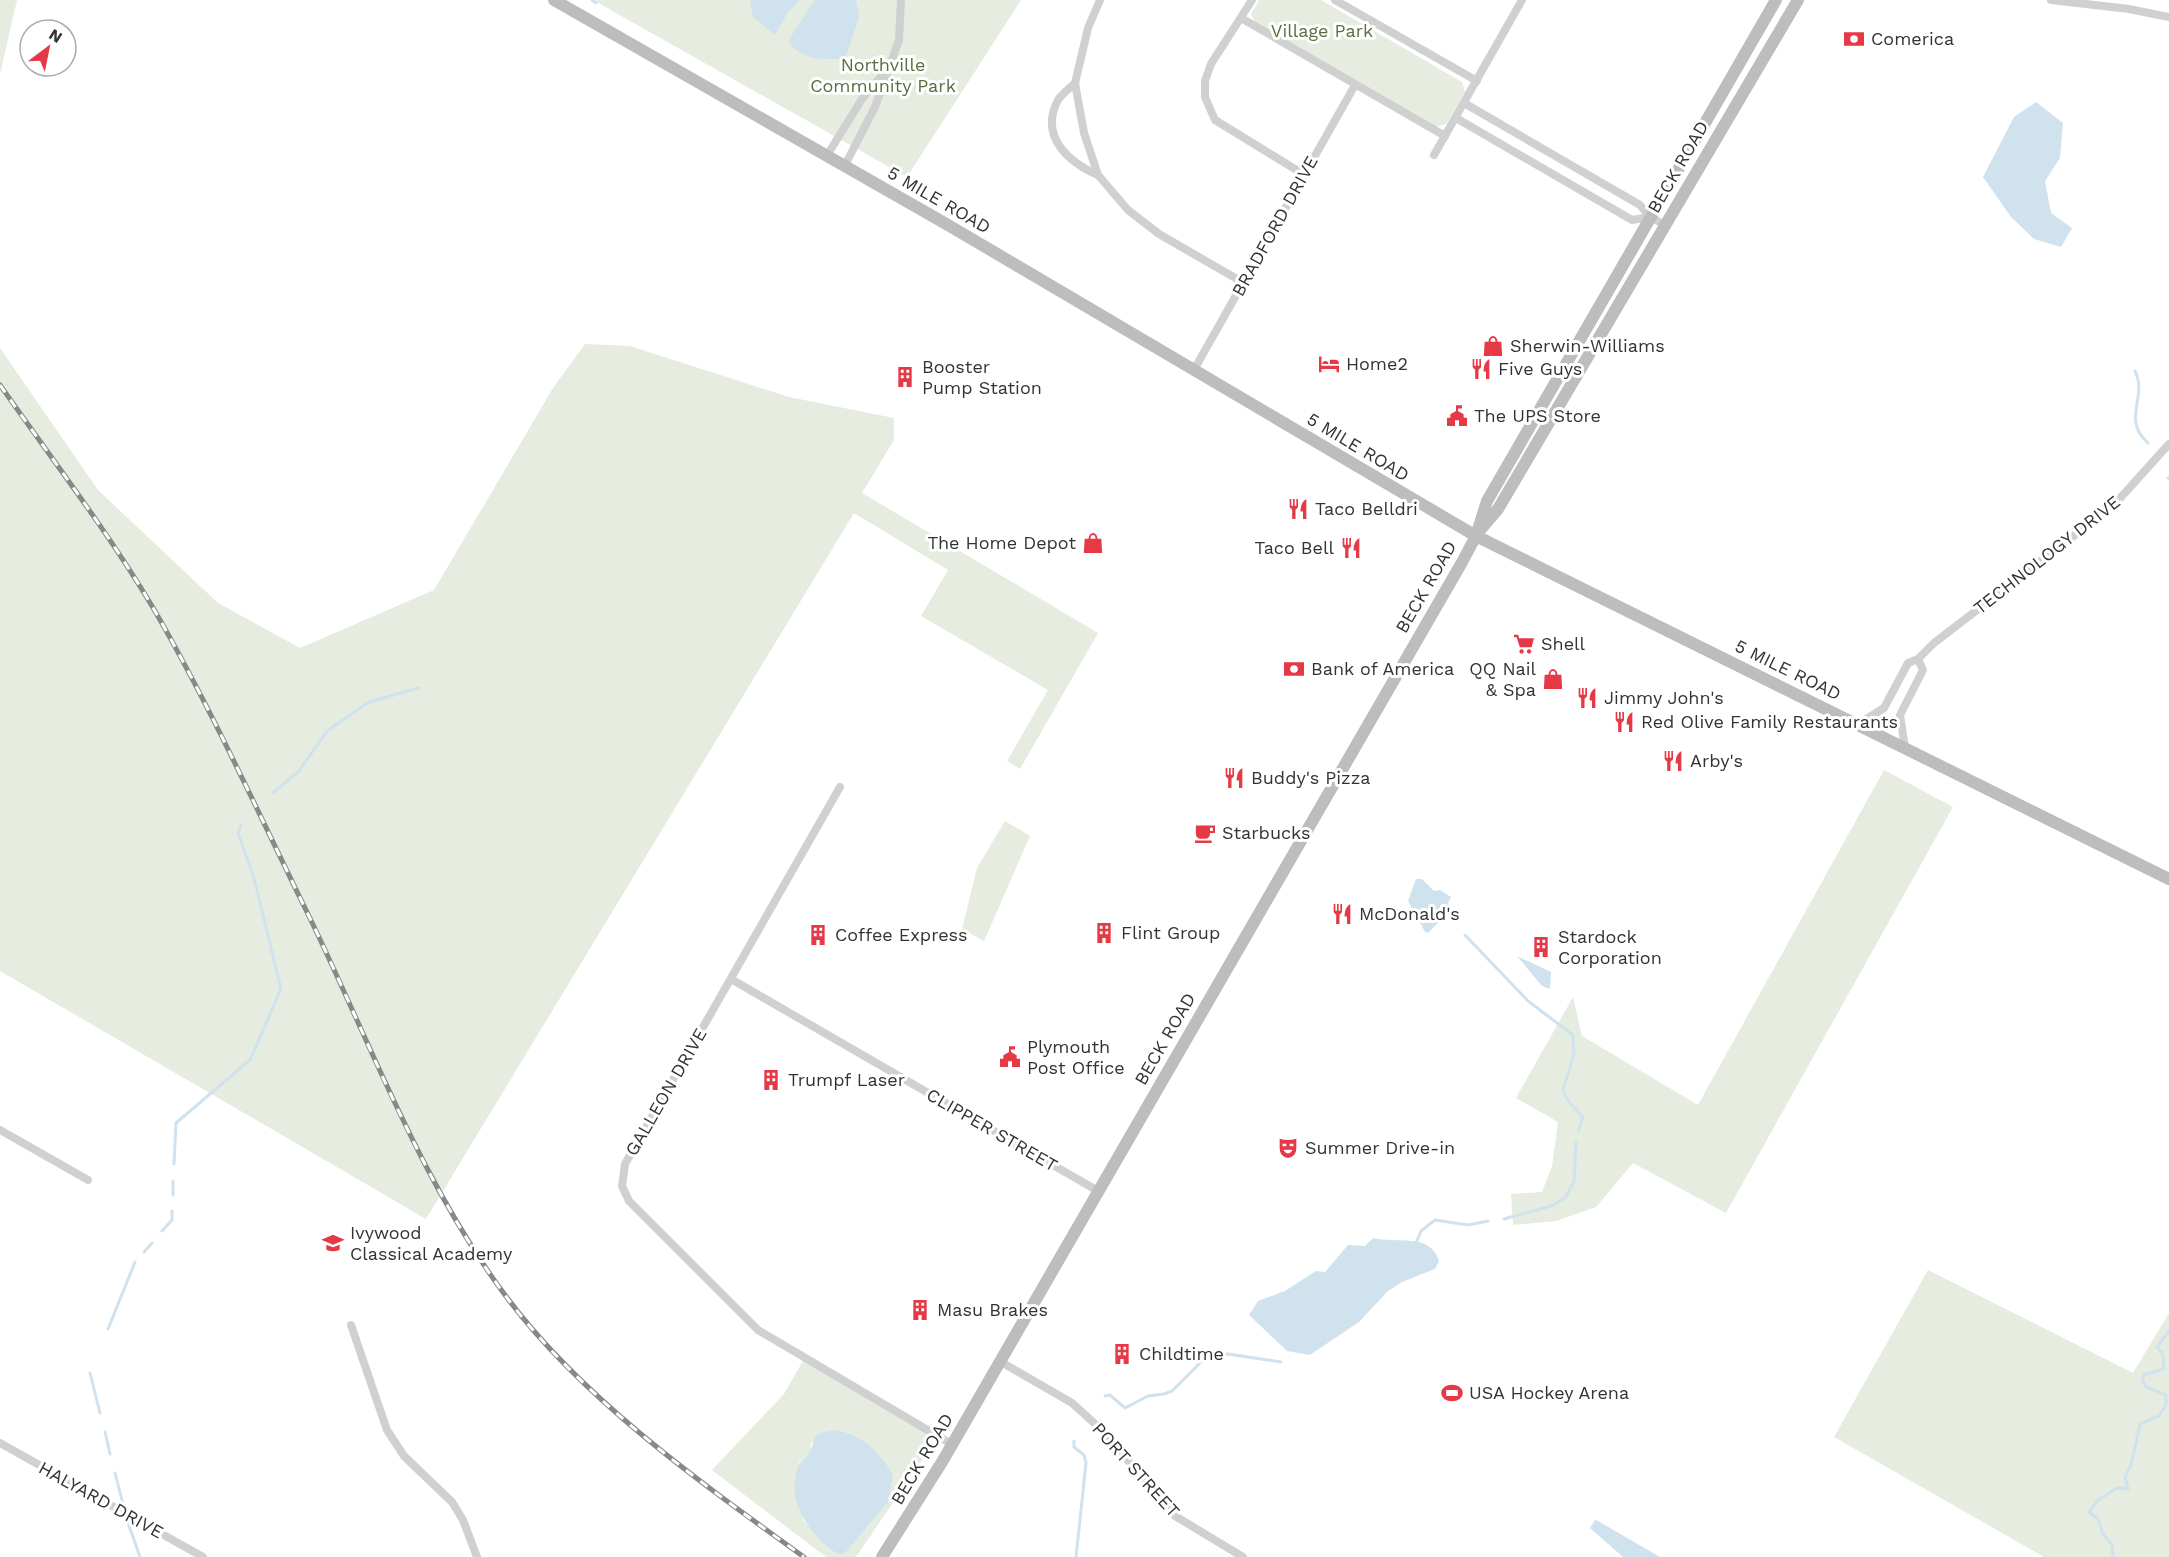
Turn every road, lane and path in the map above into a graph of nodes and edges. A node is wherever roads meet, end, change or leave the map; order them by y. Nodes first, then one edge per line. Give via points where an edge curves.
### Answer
1 (554, 0) edge
2 (901, 0) edge
3 (1100, 0) edge
4 (1252, 0) edge
5 (1335, 0) edge
6 (1522, 0) edge
7 (1776, 0) edge
8 (1797, 0) edge
9 (2052, 0) edge
10 (2169, 17) edge
11 (1241, 18) junction
12 (886, 71) junction
13 (1477, 81) junction
14 (1074, 83) junction
15 (1355, 85) junction
16 (1464, 103) junction
17 (1456, 118) junction
18 (1445, 136) junction
19 (1434, 155) dead end
20 (826, 157) junction
21 (844, 167) junction
22 (1303, 174) junction
23 (1098, 175) junction
24 (1650, 217) junction
25 (1665, 225) junction
26 (1244, 283) junction
27 (1195, 368) junction
28 (2169, 444) edge
29 (1476, 536) junction
30 (1918, 659) junction
31 (1857, 725) junction
32 (1905, 748) junction
33 (840, 787) dead end
34 (2169, 879) edge
35 (731, 979) junction
36 (0, 1130) edge
37 (88, 1180) dead end
38 (1098, 1191) junction
39 (351, 1325) dead end
40 (1001, 1362) junction
41 (0, 1443) edge
42 (953, 1445) junction
43 (203, 1557) edge
44 (477, 1557) edge
45 (882, 1557) edge
46 (1243, 1557) edge

1 - 20 main road, 5 MILE ROAD
2 - 12 street via 899,40
3 - 14 street via 1088,28
4 - 11 street
5 - 13 street
6 - 13 street
7 - 24 main road, BECK ROAD
8 - 25 main road, BECK ROAD
9 - 10 street
11 - 15 street
11 - 22 street via 1211,64 1205,97 1215,120
12 - 20 street via 862,99
12 - 21 street via 875,107
13 - 16 street
14 - 23 street
14 - 23 street via 1059,99 1054,120 1056,144 1076,165
15 - 18 street
15 - 22 street, BRADFORD DRIVE
16 - 17 street
16 - 24 street via 1640,205
17 - 18 street
17 - 24 street via 1632,220
18 - 19 street
20 - 21 main road, 5 MILE ROAD
21 - 27 main road, 5 MILE ROAD
22 - 26 street, BRADFORD DRIVE
23 - 26 street via 1128,210 1159,234
24 - 25 street
24 - 29 main road, BECK ROAD via 1487,501
25 - 29 main road, BECK ROAD via 1498,509
26 - 27 street, BRADFORD DRIVE
27 - 29 main road, 5 MILE ROAD
28 - 30 street, TECHNOLOGY DRIVE via 2114,505
29 - 31 main road, 5 MILE ROAD
29 - 38 main road, BECK ROAD
30 - 31 street, TECHNOLOGY DRIVE via 1908,663 1884,708
30 - 32 street via 1923,670 1900,715
31 - 32 main road, 5 MILE ROAD
32 - 34 main road, 5 MILE ROAD
33 - 35 street, GALLEON DRIVE
35 - 38 street, CLIPPER STREET
35 - 42 street, GALLEON DRIVE via 625,1164 621,1179 624,1193 758,1330
36 - 37 street
38 - 40 main road, BECK ROAD
39 - 44 street via 387,1430 404,1456 452,1502
40 - 42 main road, BECK ROAD
40 - 46 street, PORT STREET via 1072,1403 1104,1432 1175,1516
41 - 43 street, HALYARD DRIVE
42 - 45 main road, BECK ROAD

